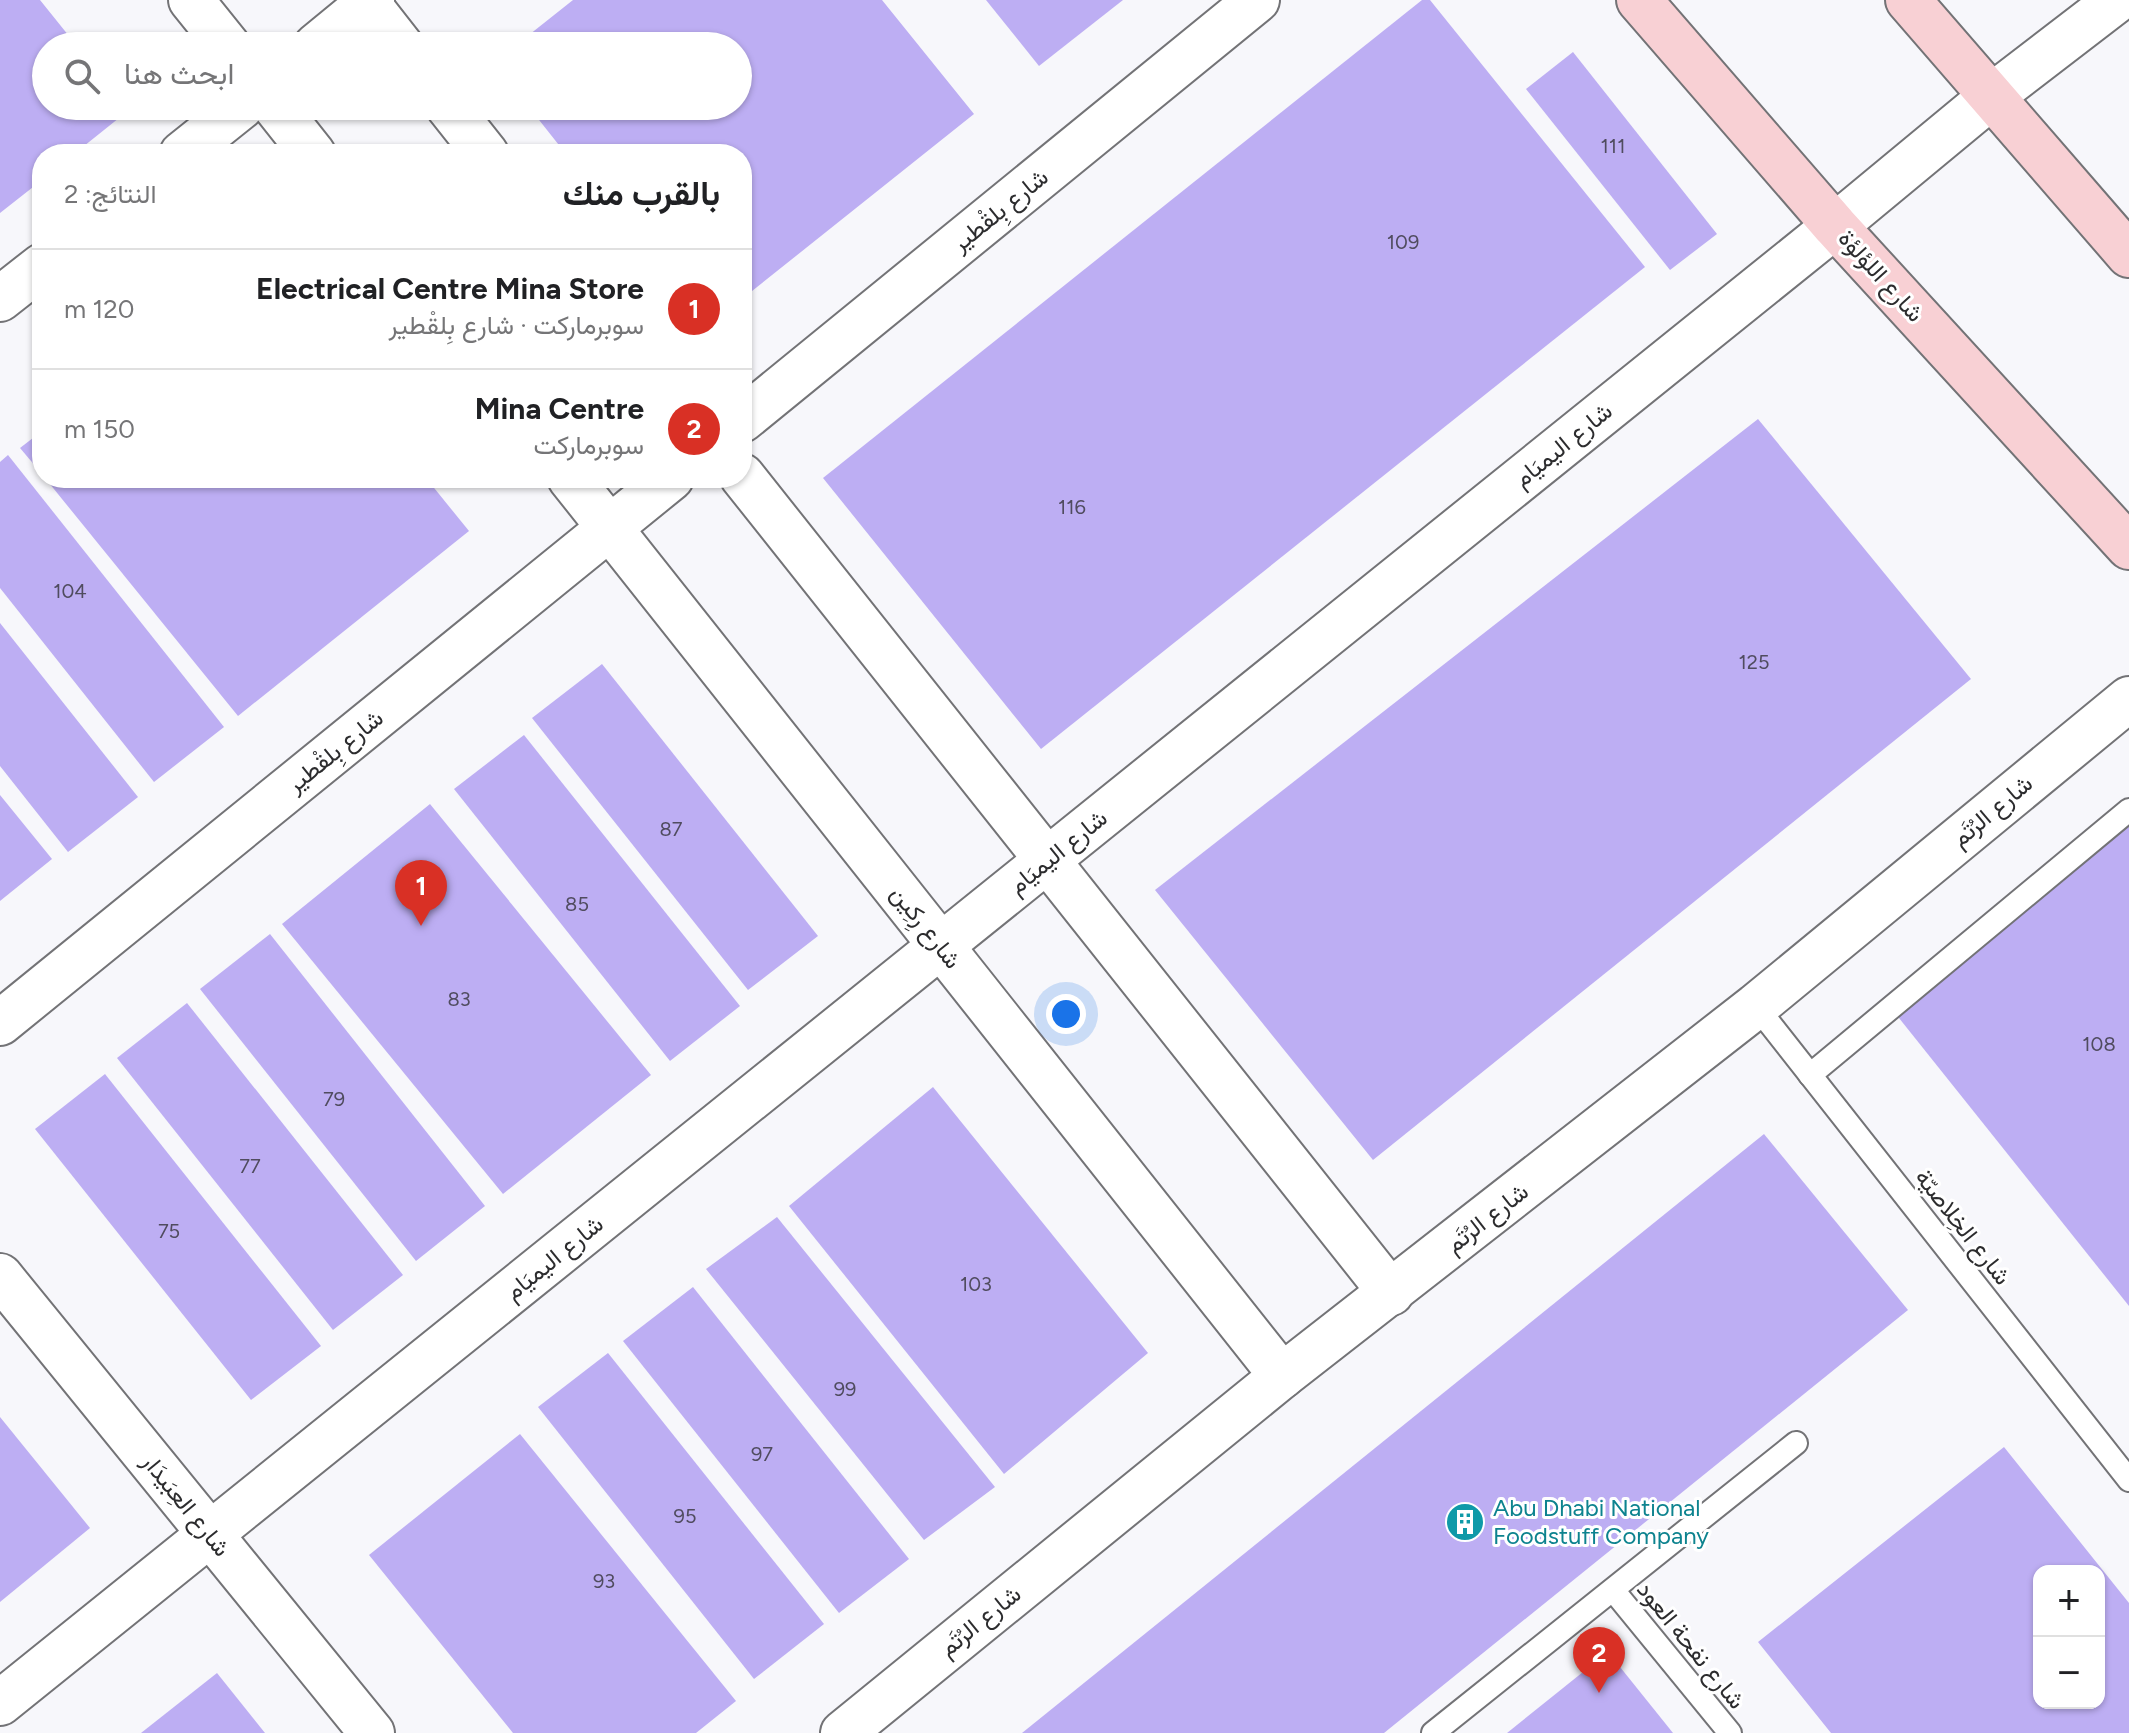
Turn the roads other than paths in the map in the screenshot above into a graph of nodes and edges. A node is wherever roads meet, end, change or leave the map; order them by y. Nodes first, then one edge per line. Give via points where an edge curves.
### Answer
1 (191, 0) edge
2 (1257, 0) edge
3 (1639, 0) edge
4 (1908, 0) edge
5 (2117, 0) edge
6 (368, 1) edge
7 (217, 32) edge
8 (332, 32) edge
9 (391, 32) edge
10 (1992, 96) junction
11 (224, 120) edge
12 (286, 120) edge
13 (459, 120) edge
14 (194, 144) edge
15 (305, 144) edge
16 (478, 144) edge
17 (1835, 226) junction
18 (2129, 255) edge
19 (32, 274) edge
20 (0, 299) edge
21 (752, 412) edge
22 (578, 488) edge
23 (659, 488) edge
24 (752, 488) edge
25 (610, 528) junction
26 (2129, 547) edge
27 (2129, 699) edge
28 (2129, 810) edge
29 (1047, 860) junction
30 (941, 946) junction
31 (1756, 1006) junction
32 (0, 1023) edge
33 (1810, 1075) junction
34 (0, 1276) edge
35 (1391, 1293) junction
36 (1282, 1376) junction
37 (1796, 1443) dead end
38 (2129, 1480) edge
39 (210, 1534) junction
40 (1613, 1590) junction
41 (0, 1703) edge
42 (372, 1733) edge
43 (843, 1733) edge
44 (1433, 1733) edge
45 (1730, 1733) edge

1 - 7 street
2 - 21 street, شارع بِلقْطير
3 - 17 street, شارع اللؤلؤة
4 - 10 street
5 - 10 street, شارع اليميَام
6 - 8 street
6 - 9 street
10 - 17 street, شارع اليميَام
10 - 18 street
11 - 14 street
12 - 15 street
13 - 16 street
17 - 26 street, شارع اللؤلؤة
17 - 29 street, شارع اليميَام
19 - 20 street
22 - 25 street, شارع رِكِين
23 - 25 street, شارع بِلقْطير
24 - 29 street
25 - 30 street, شارع رِكِين
25 - 32 street, شارع بِلقْطير
27 - 31 street, شارع الرُتَم
28 - 33 lane
29 - 30 street, شارع اليميَام
29 - 35 street
30 - 36 street, شارع رِكِين
30 - 39 street, شارع اليميَام
31 - 33 lane, شارع الخِلاصيّة
31 - 35 street, شارع الرُتَم
33 - 38 lane, شارع الخِلاصيّة
34 - 39 street, شارع العِبَيدَار
35 - 36 street, شارع الرُتَم
36 - 43 street, شارع الرُتَم
37 - 40 lane
39 - 41 street, شارع اليميَام
39 - 42 street, شارع العِبَيدَار
40 - 44 lane
40 - 45 lane, شارع نفحة العود

